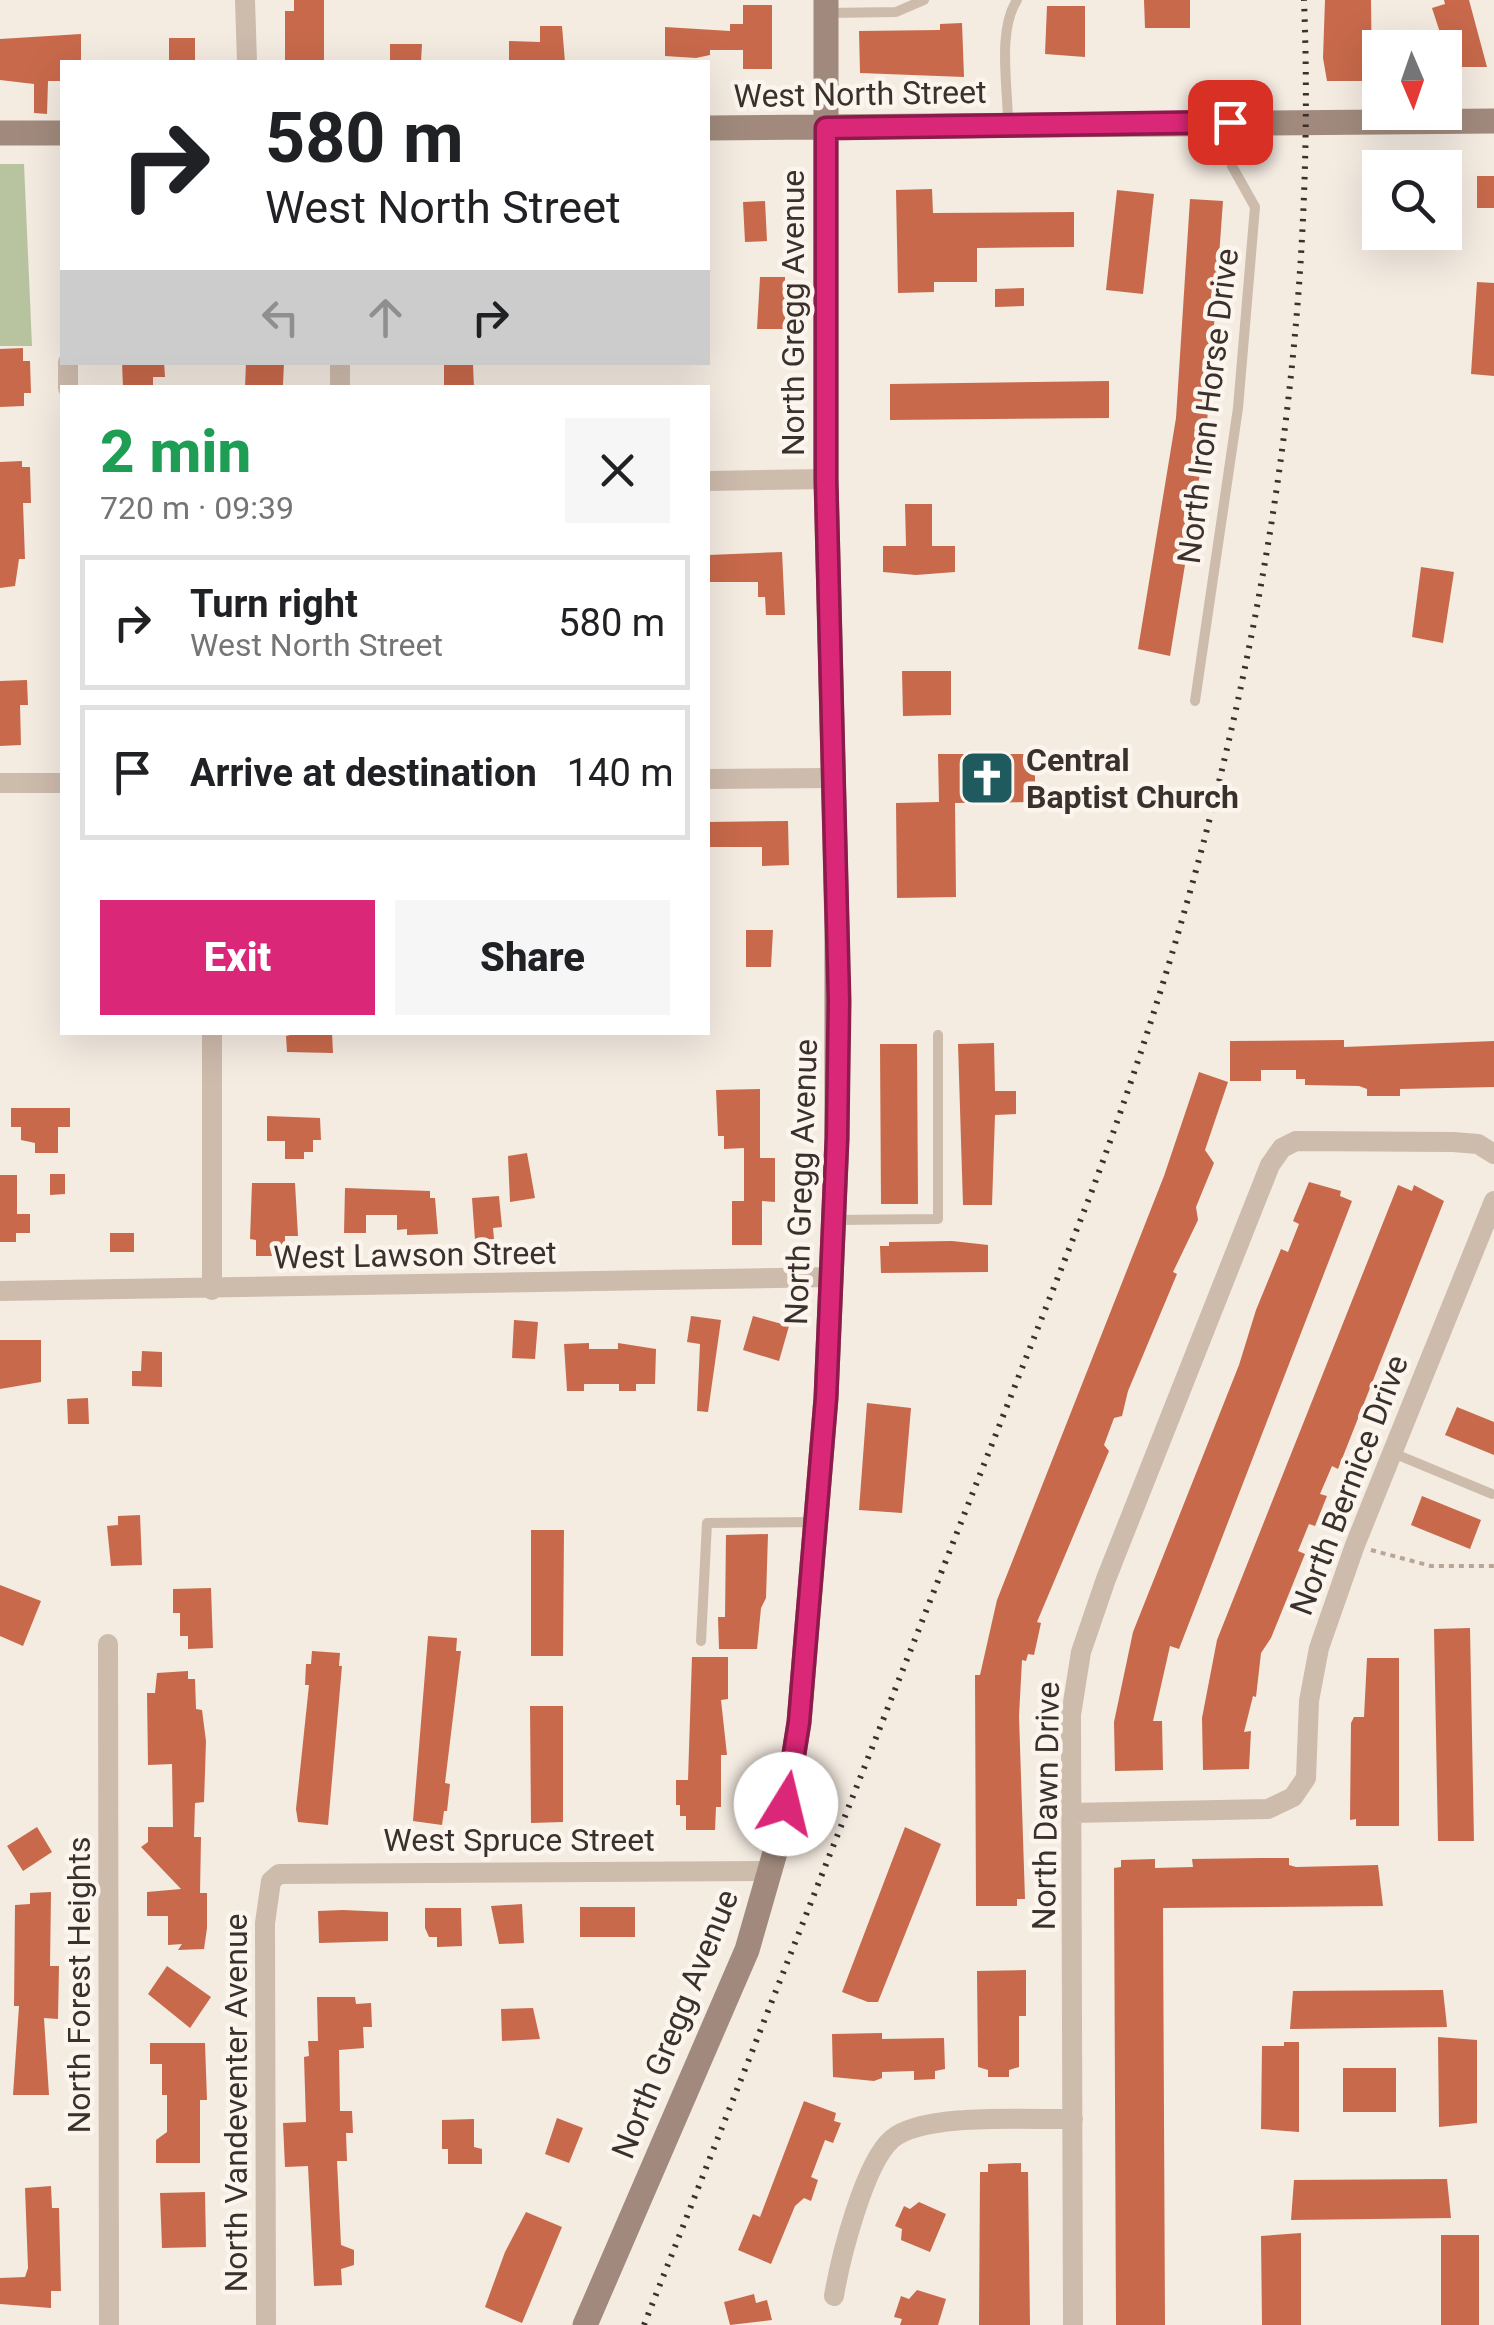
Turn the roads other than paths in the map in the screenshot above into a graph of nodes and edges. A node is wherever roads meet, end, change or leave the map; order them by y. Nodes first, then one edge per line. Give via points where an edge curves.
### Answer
1 (246, 0) edge
2 (924, 0) edge
3 (1018, 0) edge
4 (826, 6) edge
5 (246, 60) edge
6 (1494, 121) edge
7 (1230, 122) junction
8 (1008, 124) junction
9 (710, 128) edge
10 (826, 128) junction
11 (60, 132) edge
12 (0, 133) edge
13 (826, 480) junction
14 (710, 481) edge
15 (1196, 701) dead end
16 (833, 778) junction
17 (710, 779) edge
18 (0, 783) edge
19 (60, 783) edge
20 (212, 1035) edge
21 (938, 1035) dead end
22 (1494, 1154) edge
23 (1494, 1201) edge
24 (834, 1220) junction
25 (832, 1277) junction
26 (0, 1290) edge
27 (212, 1290) junction
28 (1392, 1452) junction
29 (1492, 1494) edge
30 (816, 1522) junction
31 (701, 1641) dead end
32 (108, 1644) dead end
33 (1071, 1813) junction
34 (770, 1871) junction
35 (271, 1881) joint
36 (1073, 2119) junction
37 (834, 2296) dead end
38 (109, 2325) edge
39 (266, 2325) edge
40 (585, 2325) edge
41 (1074, 2325) edge

1 - 5 street
2 - 4 lane via 896,12
3 - 8 lane via 1007,37
4 - 10 main road, North Gregg Avenue
6 - 7 main road, West North Street
7 - 8 main road, West North Street
7 - 15 lane, North Iron Horse Drive via 1232,166 1255,207 1238,408
8 - 10 main road, West North Street
9 - 10 main road, West North Street
10 - 13 main road, North Gregg Avenue
11 - 12 main road
13 - 14 street
13 - 16 main road, North Gregg Avenue
16 - 17 street
16 - 24 main road, North Gregg Avenue via 839,1001
18 - 19 street
20 - 27 street
21 - 24 lane via 938,1219
22 - 33 street, North Dawn Drive via 1478,1144 1453,1142 1296,1141 1270,1165 1081,1652 1071,1715
23 - 28 street, North Bernice Drive
24 - 25 main road, North Gregg Avenue
25 - 27 street, West Lawson Street
25 - 30 main road, North Gregg Avenue
26 - 27 street, West Lawson Street
28 - 29 lane
28 - 33 street, North Bernice Drive via 1319,1648 1308,1701 1306,1778 1294,1797 1268,1809
30 - 31 lane via 707,1524
30 - 34 main road, North Gregg Avenue via 799,1722
32 - 38 street, North Forest Heights
33 - 36 street, North Dawn Drive
34 - 35 street, West Spruce Street via 372,1870 280,1874
34 - 40 main road, North Gregg Avenue via 746,1950
35 - 39 street, North Vandeventer Avenue via 265,1923
36 - 37 street via 961,2122 917,2127 892,2138 877,2158 840,2255
36 - 41 street, North Dawn Drive

